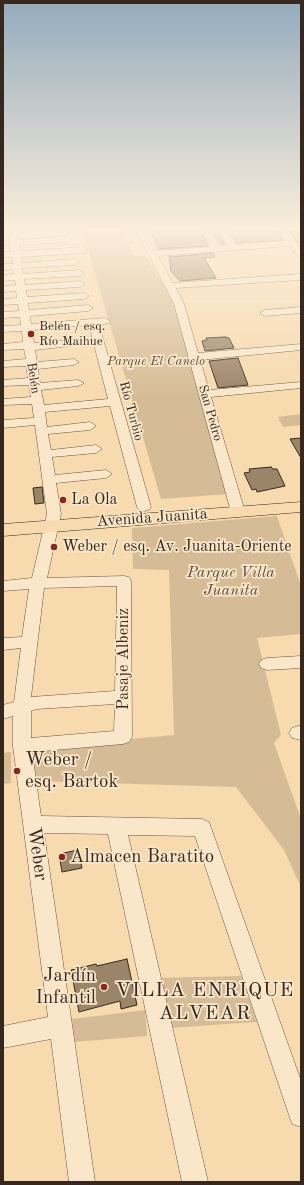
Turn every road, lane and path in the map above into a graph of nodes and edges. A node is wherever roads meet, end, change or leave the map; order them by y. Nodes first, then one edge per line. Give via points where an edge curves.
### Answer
1 (19, 284) edge
2 (75, 284) edge
3 (192, 284) edge
4 (170, 286) joint
5 (19, 288) junction
6 (3, 289) edge
7 (84, 296) dead end
8 (21, 300) junction
9 (3, 302) edge
10 (88, 308) dead end
11 (301, 310) edge
12 (23, 313) junction
13 (265, 313) dead end
14 (3, 315) edge
15 (105, 321) dead end
16 (93, 322) junction
17 (25, 327) junction
18 (3, 329) edge
19 (70, 343) dead end
20 (28, 346) junction
21 (3, 347) edge
22 (301, 347) edge
23 (194, 357) junction
24 (74, 362) dead end
25 (3, 364) edge
26 (31, 364) junction
27 (3, 383) edge
28 (78, 383) dead end
29 (34, 384) junction
30 (301, 385) edge
31 (205, 394) junction
32 (3, 402) edge
33 (114, 402) junction
34 (39, 415) junction
35 (3, 424) edge
36 (90, 426) dead end
37 (96, 449) dead end
38 (45, 454) junction
39 (106, 474) dead end
40 (49, 480) junction
41 (301, 496) edge
42 (237, 506) junction
43 (301, 507) edge
44 (144, 508) junction
45 (3, 518) edge
46 (53, 520) junction
47 (3, 530) edge
48 (37, 583) junction
49 (3, 586) edge
50 (29, 642) junction
51 (3, 644) edge
52 (301, 662) edge
53 (267, 664) dead end
54 (123, 697) junction
55 (22, 705) junction
56 (3, 712) edge
57 (22, 746) junction
58 (33, 824) junction
59 (116, 826) junction
60 (61, 1026) junction
61 (3, 1037) edge
62 (301, 1115) edge
63 (82, 1182) edge
64 (195, 1182) edge

1 - 5 street, Belén
2 - 5 street
3 - 4 street
4 - 23 street, San Pedro via 179,304
5 - 6 street
5 - 8 street, Belén
7 - 8 street
8 - 9 street
8 - 12 street, Belén
10 - 12 street
11 - 13 street
12 - 14 street
12 - 17 street, Belén
15 - 16 street
16 - 17 street
16 - 33 street, Río Turbio
17 - 18 street
17 - 20 street, Belén
19 - 20 street
20 - 21 street
20 - 26 street, Belén
22 - 23 street
23 - 31 street, San Pedro
24 - 26 street
25 - 26 street
26 - 29 street, Belén
27 - 29 street
28 - 29 street
29 - 34 street, Belén
30 - 31 street
31 - 42 street, San Pedro
32 - 34 street
33 - 34 street
33 - 44 street, Río Turbio
34 - 35 street
34 - 36 street
34 - 38 street, Belén
37 - 38 street
38 - 40 street, Belén
39 - 40 street
40 - 46 street, Belén
41 - 42 main road, Avenida Juanita
42 - 43 main road, Avenida Juanita
42 - 44 main road, Avenida Juanita
42 - 46 main road, Avenida Juanita
44 - 46 main road, Avenida Juanita
45 - 46 main road, Avenida Juanita
46 - 47 main road, Avenida Juanita
46 - 48 street, Weber
48 - 49 street
48 - 50 street, Weber
48 - 54 street, Pasaje Albeniz via 124,581
50 - 51 street
50 - 55 street, Weber
52 - 53 street
54 - 55 street
54 - 57 street, Pasaje Albeniz via 123,737
55 - 56 street
55 - 57 street, Weber
57 - 58 street, Weber
58 - 59 street
58 - 60 street, Weber
59 - 62 street via 202,828
59 - 64 street
60 - 61 street
60 - 63 street, Weber

